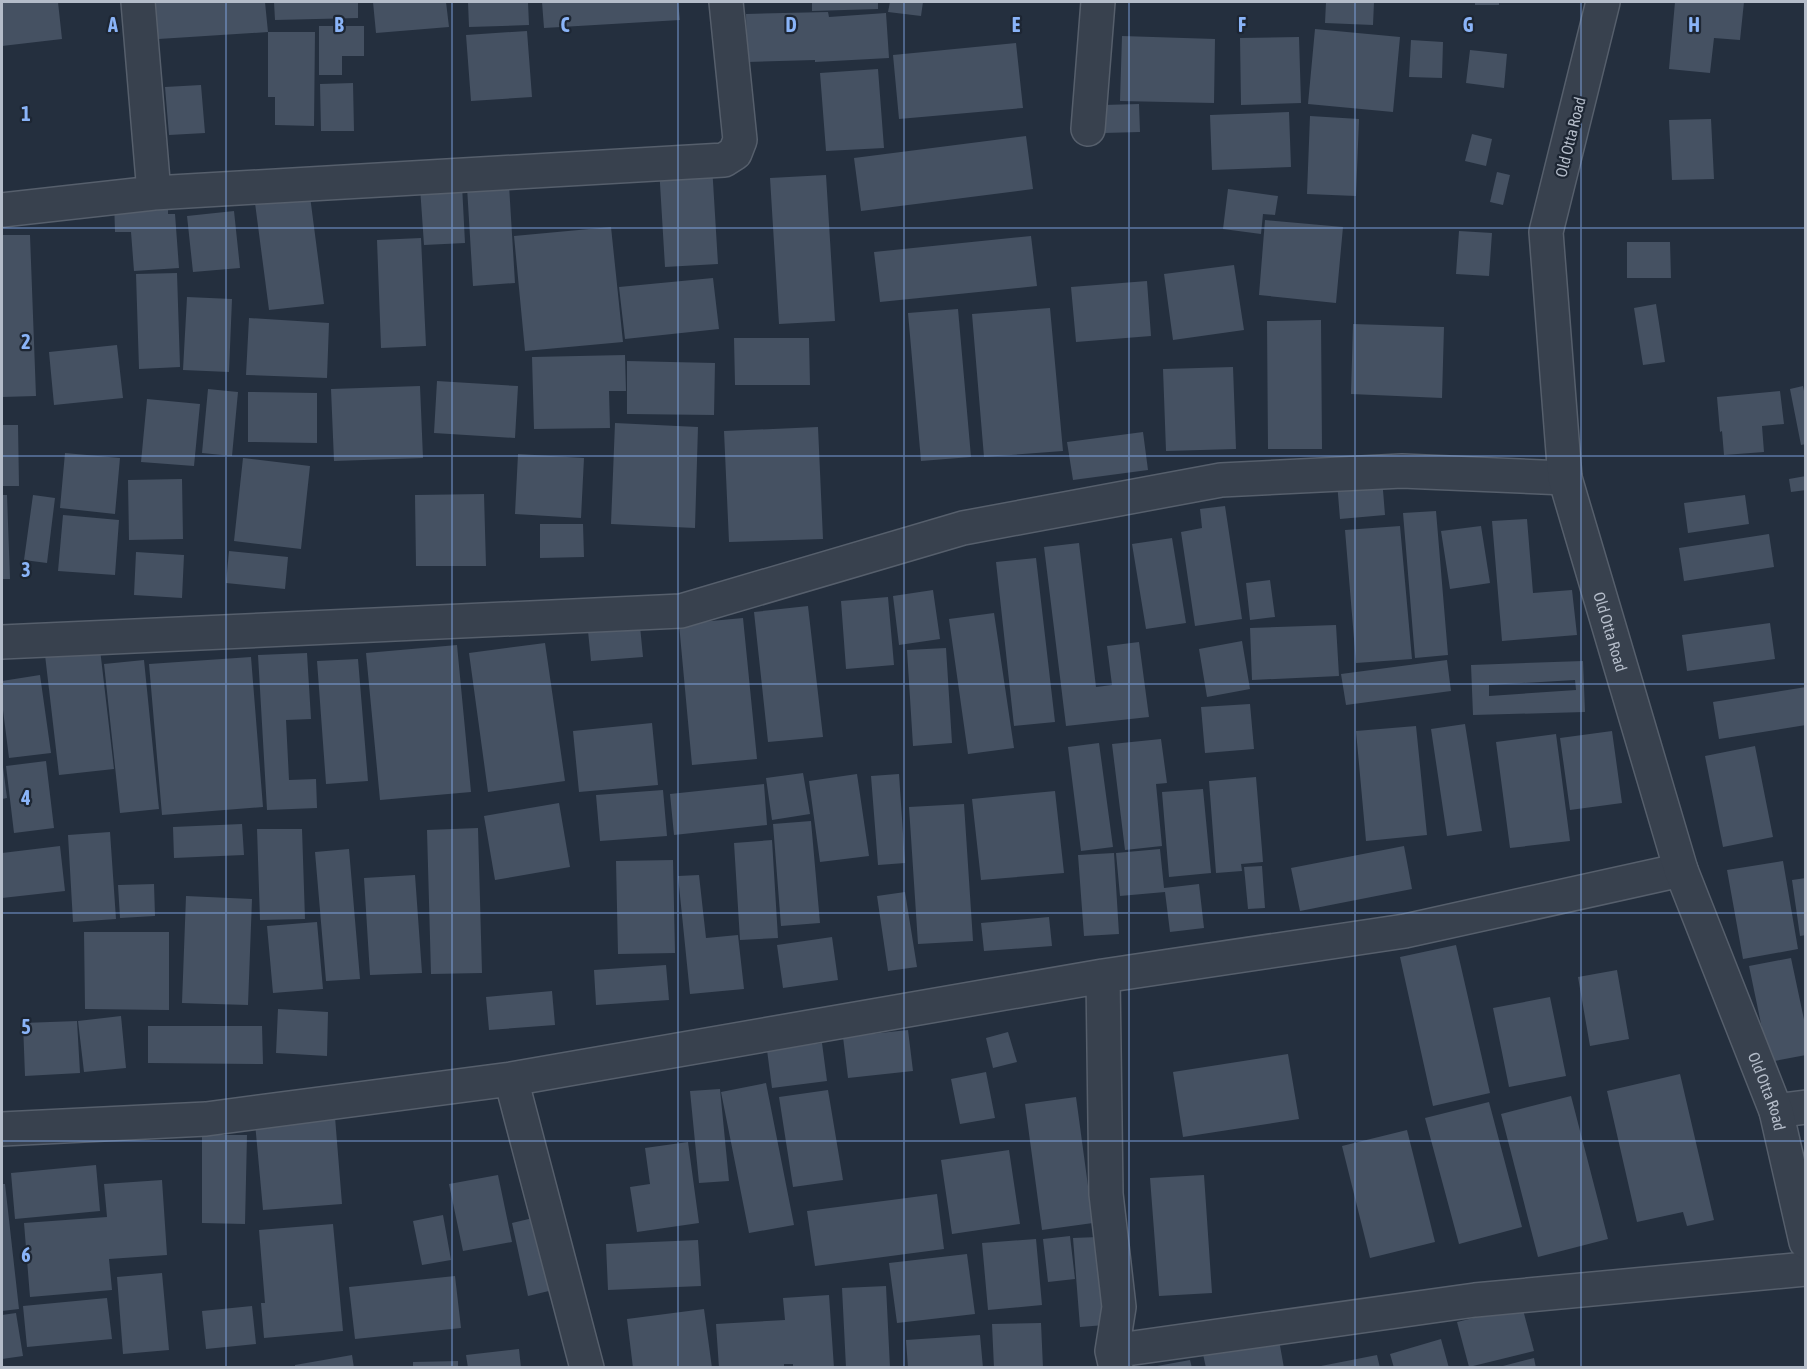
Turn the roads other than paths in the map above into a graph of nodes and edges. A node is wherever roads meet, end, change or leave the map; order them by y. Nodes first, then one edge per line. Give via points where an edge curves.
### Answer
1 (138, 2) edge
2 (726, 2) edge
3 (1098, 2) edge
4 (1604, 2) edge
5 (1088, 129) dead end
6 (154, 194) junction
7 (2, 210) edge
8 (1566, 478) junction
9 (2, 642) edge
10 (1681, 870) junction
11 (1103, 976) junction
12 (511, 1079) junction
13 (1791, 1109) edge
14 (2, 1129) edge
15 (1806, 1242) edge
16 (1806, 1269) edge
17 (1114, 1359) edge
18 (587, 1368) edge

1 - 6 street
2 - 6 street via 740,140 735,153 724,160
3 - 5 street
4 - 8 street, Old Otta Road via 1546,232
6 - 7 street
8 - 9 street via 1402,471 1221,480 963,528 681,611
8 - 10 street, Old Otta Road
10 - 11 street via 1405,931
10 - 13 street, Old Otta Road
11 - 12 street
11 - 17 street via 1106,1194 1119,1307
12 - 14 street via 206,1119
12 - 18 street
13 - 15 street, Old Otta Road
16 - 17 street via 1475,1300

